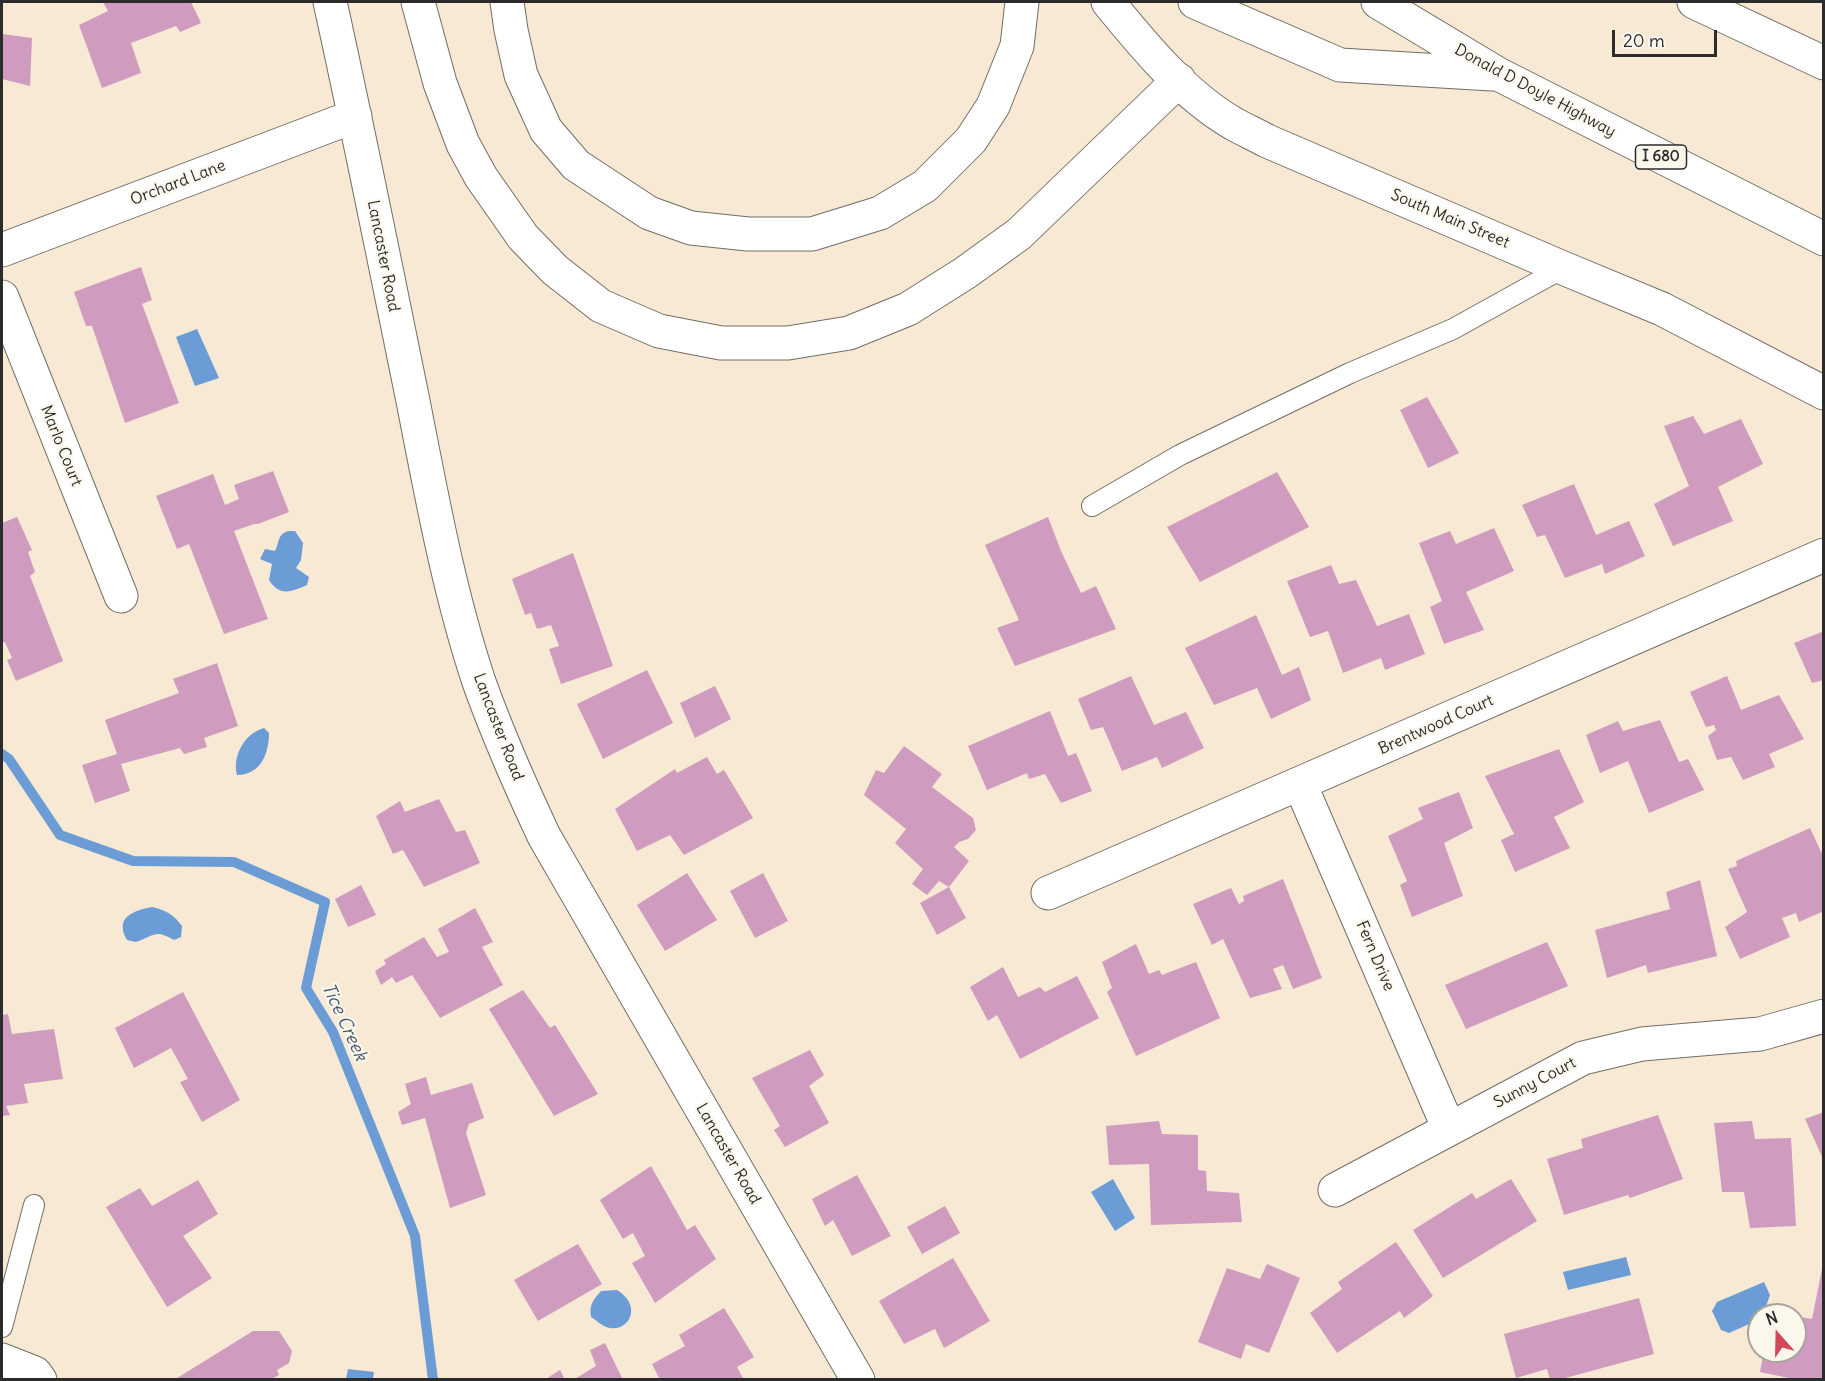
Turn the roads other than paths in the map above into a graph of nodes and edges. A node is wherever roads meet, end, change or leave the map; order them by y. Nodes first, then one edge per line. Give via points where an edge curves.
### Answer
1 (330, 2) edge
2 (418, 2) edge
3 (507, 2) edge
4 (1022, 2) edge
5 (1108, 2) edge
6 (1195, 2) edge
7 (1378, 2) edge
8 (1694, 2) edge
9 (1824, 63) edge
10 (1498, 74) junction
11 (1179, 80) junction
12 (355, 116) junction
13 (1824, 239) edge
14 (2, 250) edge
15 (1563, 268) junction
16 (2, 297) edge
17 (1824, 393) edge
18 (1092, 506) dead end
19 (1824, 555) edge
20 (121, 596) dead end
21 (1300, 784) junction
22 (1048, 893) dead end
23 (1824, 1016) edge
24 (1449, 1129) junction
25 (1335, 1190) dead end
26 (34, 1205) dead end
27 (2, 1327) edge
28 (2, 1360) edge
29 (40, 1380) edge
30 (858, 1380) edge

1 - 12 main road, Lancaster Road
2 - 11 main road via 440,83 463,144 523,237 555,270 601,306 659,331 721,343 788,343 849,333 908,309 1019,234
3 - 4 main road via 521,75 546,130 576,165 649,213 692,228 748,234 812,234 880,213 926,186 971,140 993,106 1017,46
5 - 11 main road, South Main Street
6 - 10 main road via 1340,65
7 - 10 main road, Donald D Doyle Highway / I 680
8 - 9 main road
10 - 13 main road, Donald D Doyle Highway / I 680
11 - 15 main road, South Main Street via 1233,123 1268,141
12 - 14 main road, Orchard Lane
12 - 30 main road, Lancaster Road via 456,602 504,751 544,836
15 - 17 main road, South Main Street via 1662,309
15 - 18 lane via 1453,328 1180,455
16 - 20 main road, Marlo Court
19 - 21 main road, Brentwood Court
21 - 22 main road, Brentwood Court
21 - 24 main road, Fern Drive
23 - 24 main road, Sunny Court via 1760,1034 1642,1044 1583,1058
24 - 25 main road, Sunny Court
26 - 27 lane
28 - 29 main road via 35,1373

